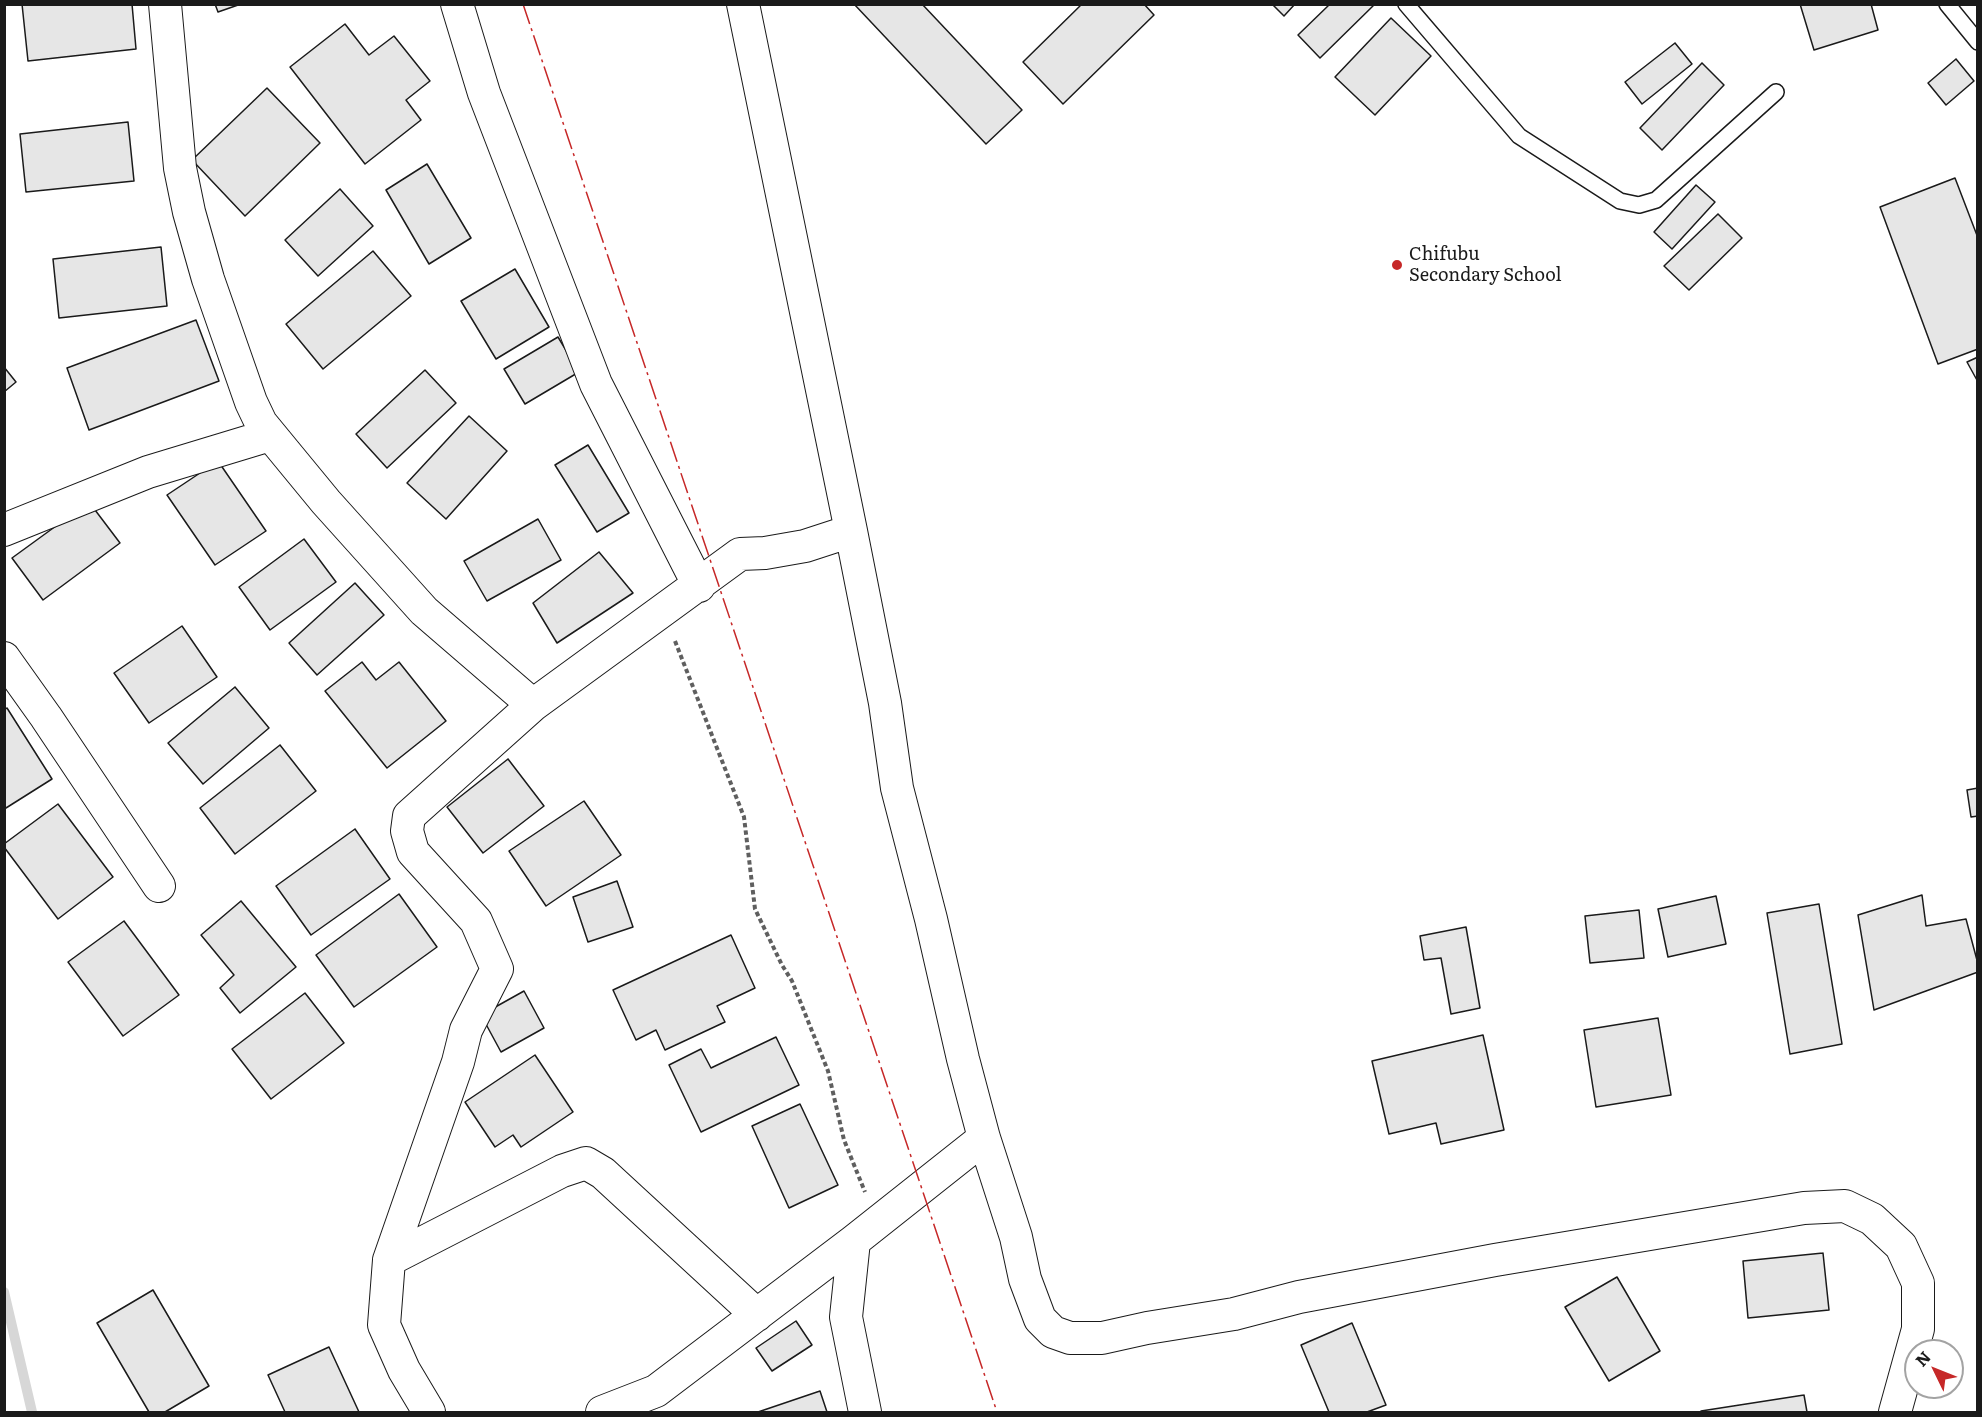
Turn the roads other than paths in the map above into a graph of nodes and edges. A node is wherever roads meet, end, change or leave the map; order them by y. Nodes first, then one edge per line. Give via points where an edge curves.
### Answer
1 (165, 4) edge
2 (457, 4) edge
3 (743, 4) edge
4 (1406, 4) edge
5 (1947, 4) edge
6 (1977, 42) edge
7 (1776, 92) dead end
8 (270, 435) junction
9 (4, 530) edge
10 (851, 531) junction
11 (699, 586) junction
12 (4, 658) edge
13 (532, 705) junction
14 (159, 886) dead end
15 (984, 1138) junction
16 (865, 1232) junction
17 (389, 1260) junction
18 (757, 1315) junction
19 (429, 1413) edge
20 (602, 1413) edge
21 (865, 1413) edge
22 (1895, 1413) edge

1 - 8 street via 180,168 189,212 247,391
2 - 11 street via 484,93 596,384
3 - 10 street
4 - 7 lane via 1519,136 1620,201 1639,205 1656,200
5 - 6 lane
8 - 9 street via 148,472
8 - 13 street via 424,611
10 - 11 street via 805,546 740,554
10 - 15 street via 885,703 897,788
11 - 13 street
12 - 14 street
13 - 17 street via 410,816 406,831 413,852 476,921 497,969 466,1030
15 - 16 street
15 - 22 street via 1040,1319 1053,1332 1070,1338 1102,1338 1234,1314 1299,1297 1495,1260 1804,1208 1845,1206 1872,1218 1901,1246 1918,1283 1918,1329
16 - 18 street
16 - 21 street via 846,1317
17 - 18 street via 562,1171 586,1163 603,1173
17 - 19 street via 384,1325
18 - 20 street via 656,1391

